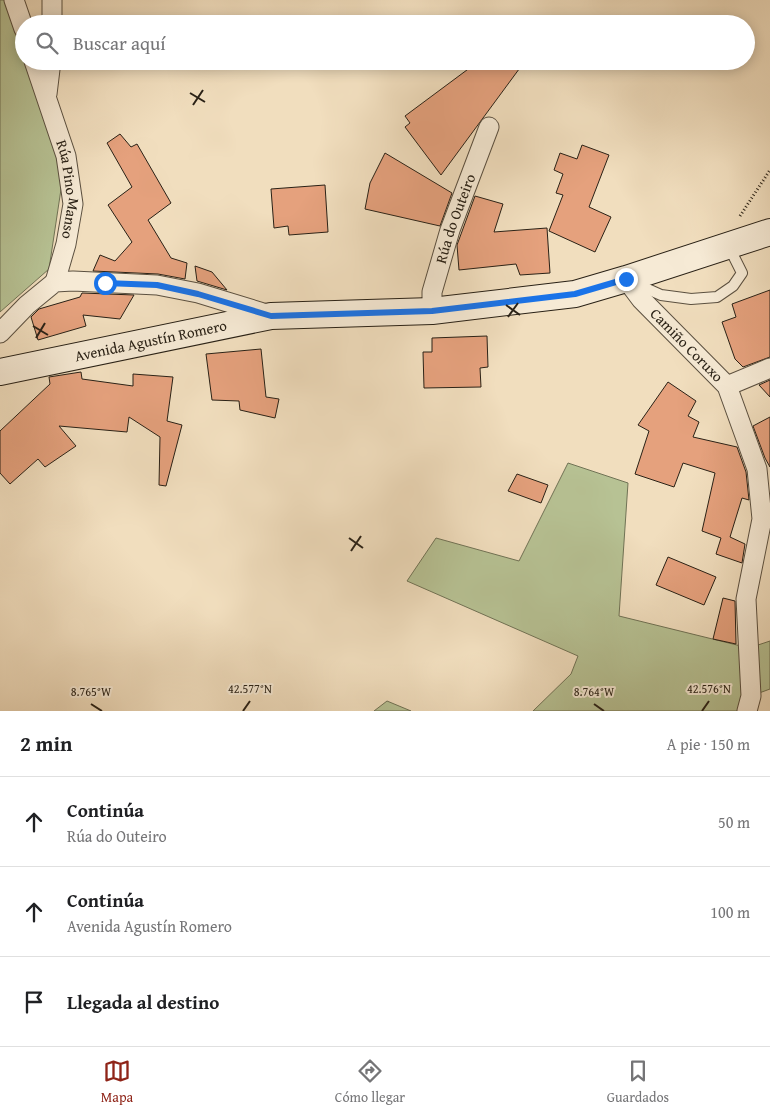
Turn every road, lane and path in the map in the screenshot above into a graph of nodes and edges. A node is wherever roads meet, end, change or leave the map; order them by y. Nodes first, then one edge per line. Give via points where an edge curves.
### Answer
1 (14, 0) edge
2 (52, 0) edge
3 (19, 15) edge
4 (52, 15) edge
5 (37, 70) edge
6 (50, 70) edge
7 (46, 98) junction
8 (488, 127) dead end
9 (770, 170) edge
10 (770, 232) edge
11 (728, 247) junction
12 (626, 279) junction
13 (54, 282) junction
14 (432, 311) junction
15 (271, 316) junction
16 (0, 333) edge
17 (770, 368) edge
18 (0, 372) edge
19 (727, 386) junction
20 (747, 711) edge

1 - 3 street
2 - 4 street
5 - 7 street, Rúa Pino Manso
6 - 7 street, Rúa Pino Manso
7 - 13 street, Rúa Pino Manso via 66,156 72,204 66,244
8 - 14 street, Rúa do Outeiro via 450,230 432,292
9 - 11 path via 732,228
10 - 11 street, Avenida Agustín Romero
11 - 12 street, Avenida Agustín Romero
11 - 12 lane via 742,273 733,286 717,297 691,299 661,294
12 - 14 street, Avenida Agustín Romero via 575,294
12 - 19 street, Camiño Coruxo via 641,299
13 - 15 street via 157,285
13 - 16 street
14 - 15 street, Avenida Agustín Romero
15 - 18 street, Avenida Agustín Romero
17 - 19 street
19 - 20 street, Camiño Coruxo via 757,469 762,519 746,599 751,696

